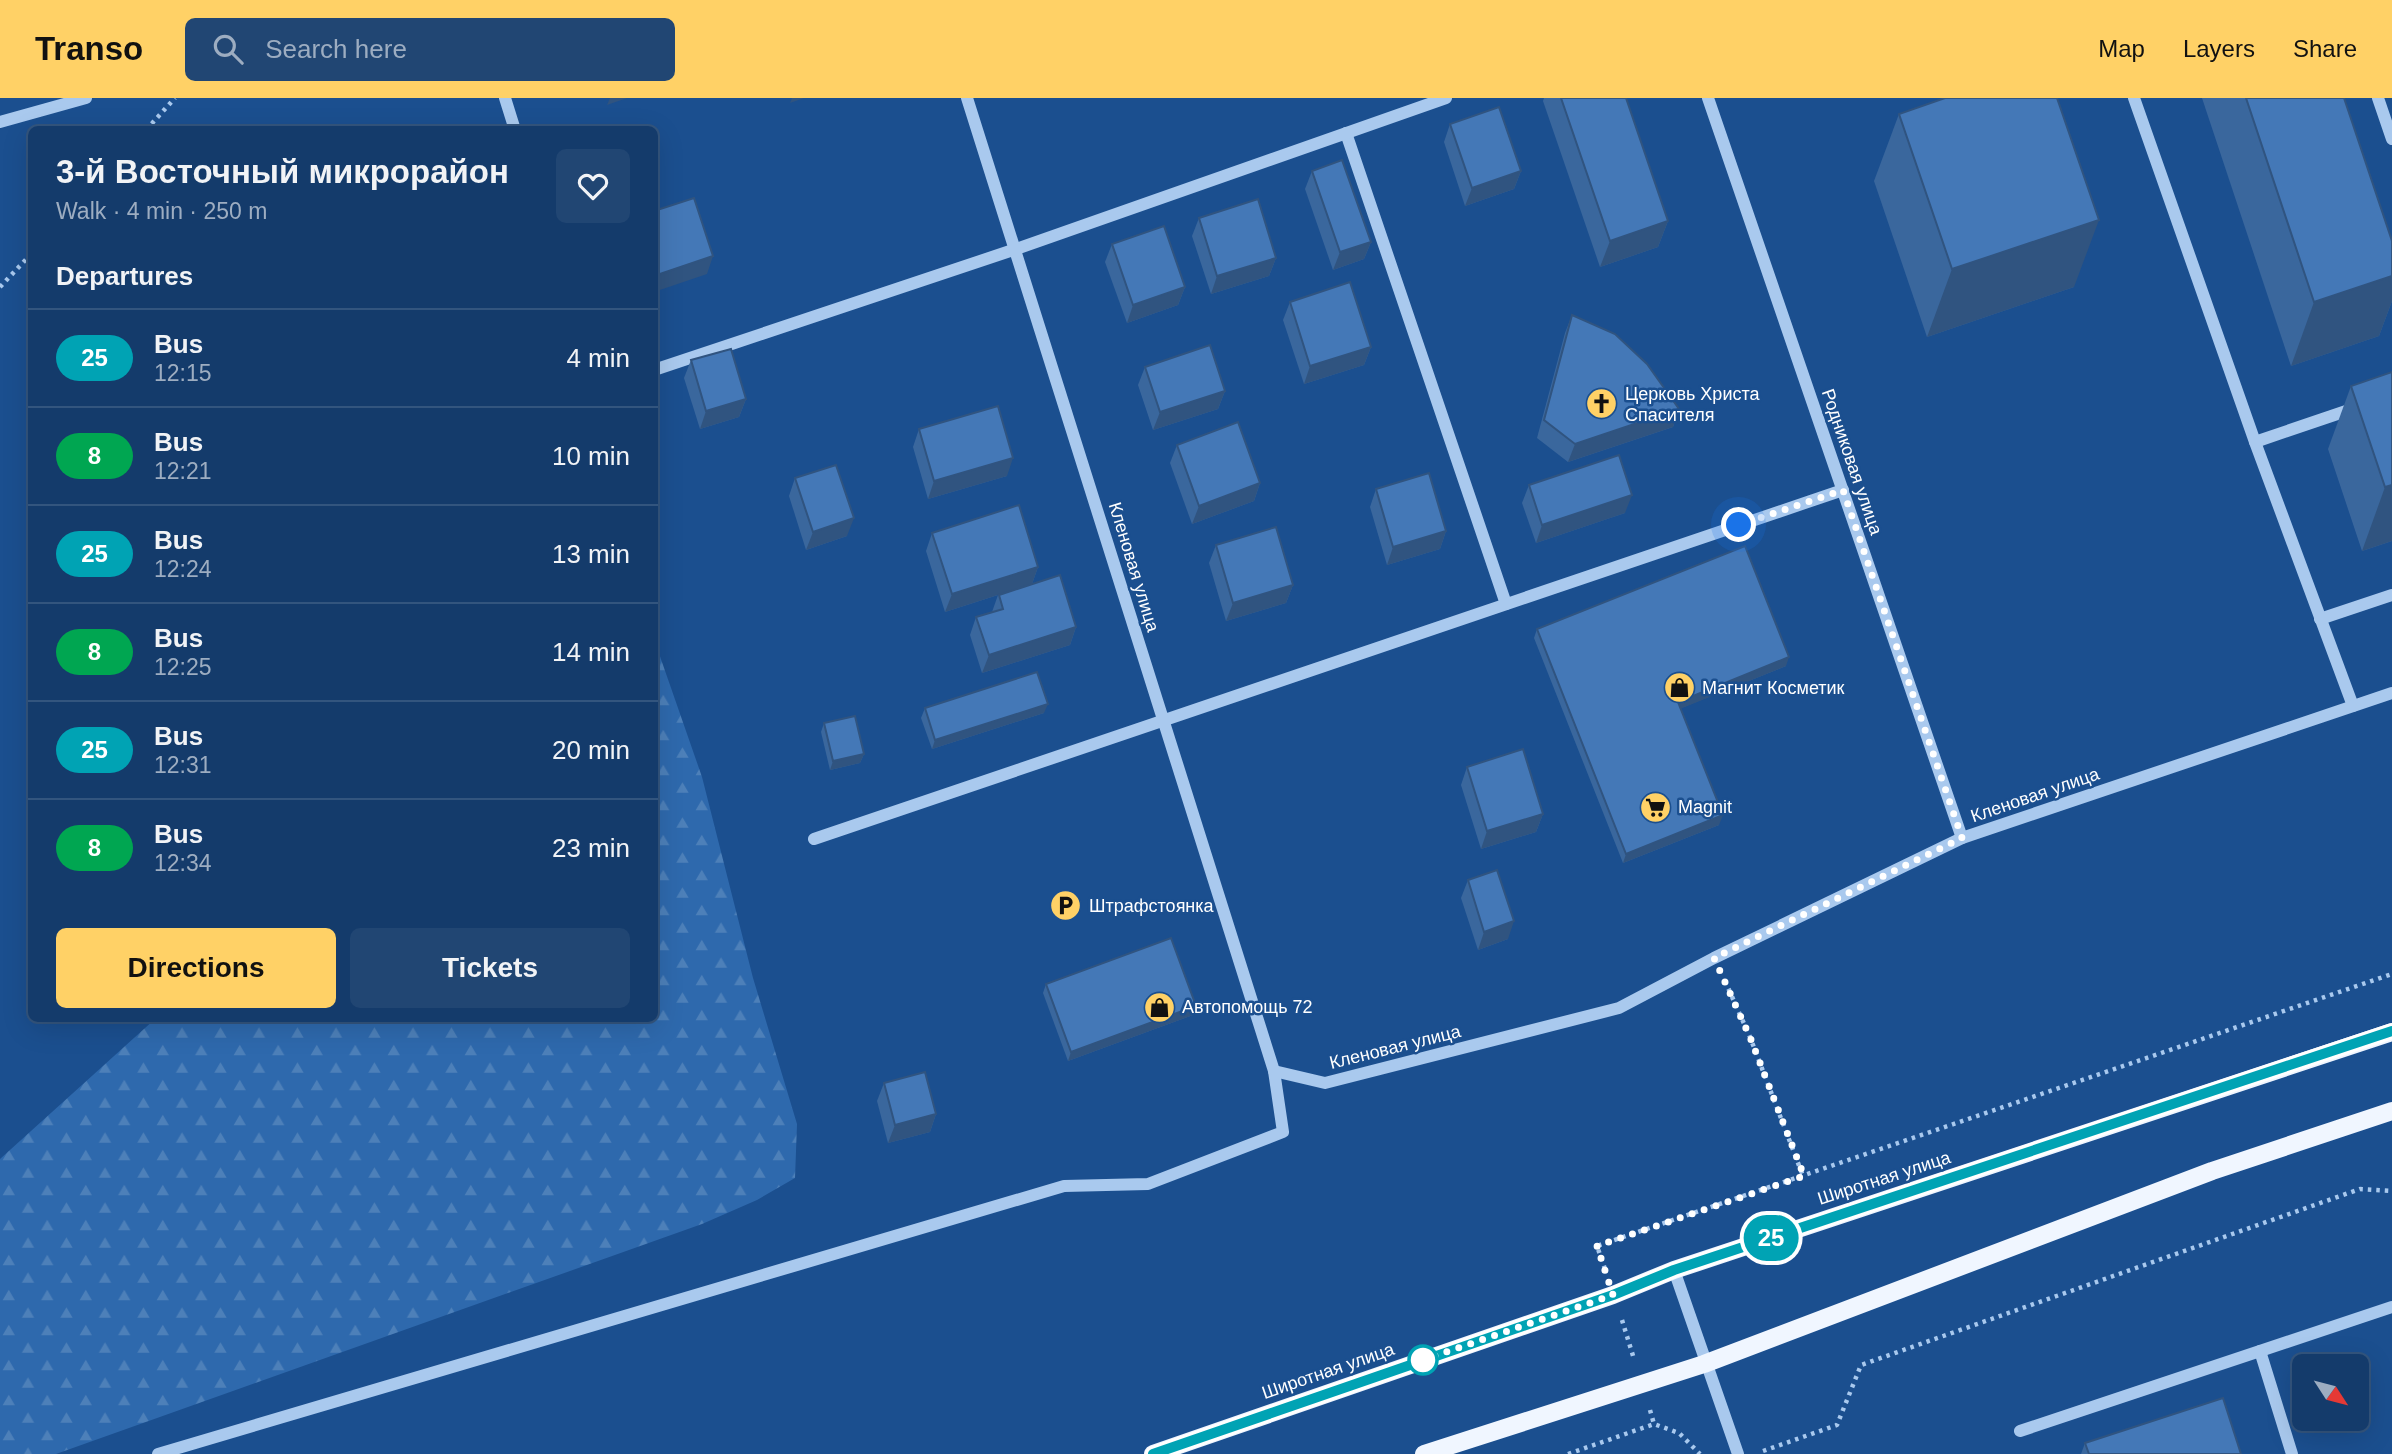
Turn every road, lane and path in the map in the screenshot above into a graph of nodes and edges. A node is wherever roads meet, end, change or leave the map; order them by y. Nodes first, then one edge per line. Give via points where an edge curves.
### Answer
1 (86, 98) edge
2 (175, 98) edge
3 (505, 98) edge
4 (967, 98) edge
5 (1446, 98) edge
6 (1708, 98) edge
7 (2134, 98) edge
8 (2378, 98) edge
9 (0, 122) edge
10 (150, 126) edge
11 (515, 126) edge
12 (1346, 133) junction
13 (2392, 139) edge
14 (1016, 249) junction
15 (28, 257) edge
16 (0, 287) edge
17 (658, 369) edge
18 (2367, 404) edge
19 (2255, 442) junction
20 (1843, 490) junction
21 (2392, 595) edge
22 (1506, 604) junction
23 (2320, 619) junction
24 (2392, 693) edge
25 (2353, 706) junction
26 (1163, 720) junction
27 (1962, 838) junction
28 (814, 839) dead end
29 (1714, 958) junction
30 (2392, 974) edge
31 (2392, 1031) edge
32 (1274, 1071) junction
33 (2392, 1111) edge
34 (1804, 1176) junction
35 (2392, 1191) edge
36 (1674, 1270) junction
37 (1613, 1295) junction
38 (2392, 1307) edge
39 (2260, 1351) junction
40 (1704, 1364) junction
41 (1643, 1384) junction
42 (1654, 1424) junction
43 (2020, 1431) dead end
44 (158, 1454) edge
45 (1153, 1454) edge
46 (1424, 1454) edge
47 (1568, 1454) edge
48 (1700, 1454) edge
49 (1738, 1454) edge
50 (1756, 1454) edge
51 (2292, 1454) edge

1 - 9 street
2 - 10 path
3 - 11 street
4 - 14 street, Кленовая улица
5 - 12 street
6 - 20 street, Родниковая улица
7 - 19 street
8 - 13 street
12 - 14 street
12 - 22 street
14 - 17 street
14 - 26 street, Кленовая улица
15 - 16 path
18 - 19 street
19 - 23 street
20 - 22 street
20 - 27 street, Родниковая улица
21 - 23 street
22 - 26 street
23 - 25 street
24 - 25 street, Кленовая улица
25 - 27 street, Кленовая улица
26 - 28 street
26 - 32 street, Кленовая улица
27 - 29 street, Кленовая улица
29 - 32 street, Кленовая улица via 1619,1009 1325,1083
29 - 34 path
30 - 34 path
31 - 36 main road, Широтная улица
32 - 44 street via 1283,1132 1148,1184 1063,1186
33 - 40 main road via 2212,1171
34 - 37 path via 1597,1246
35 - 50 path via 2360,1189 1861,1365 1838,1425
36 - 37 main road, Широтная улица
36 - 40 street
37 - 41 path
37 - 45 main road, Широтная улица
38 - 39 street
39 - 43 street
39 - 51 street
40 - 41 main road
40 - 49 street
41 - 42 path
41 - 46 main road
42 - 47 path
42 - 48 path via 1679,1433

